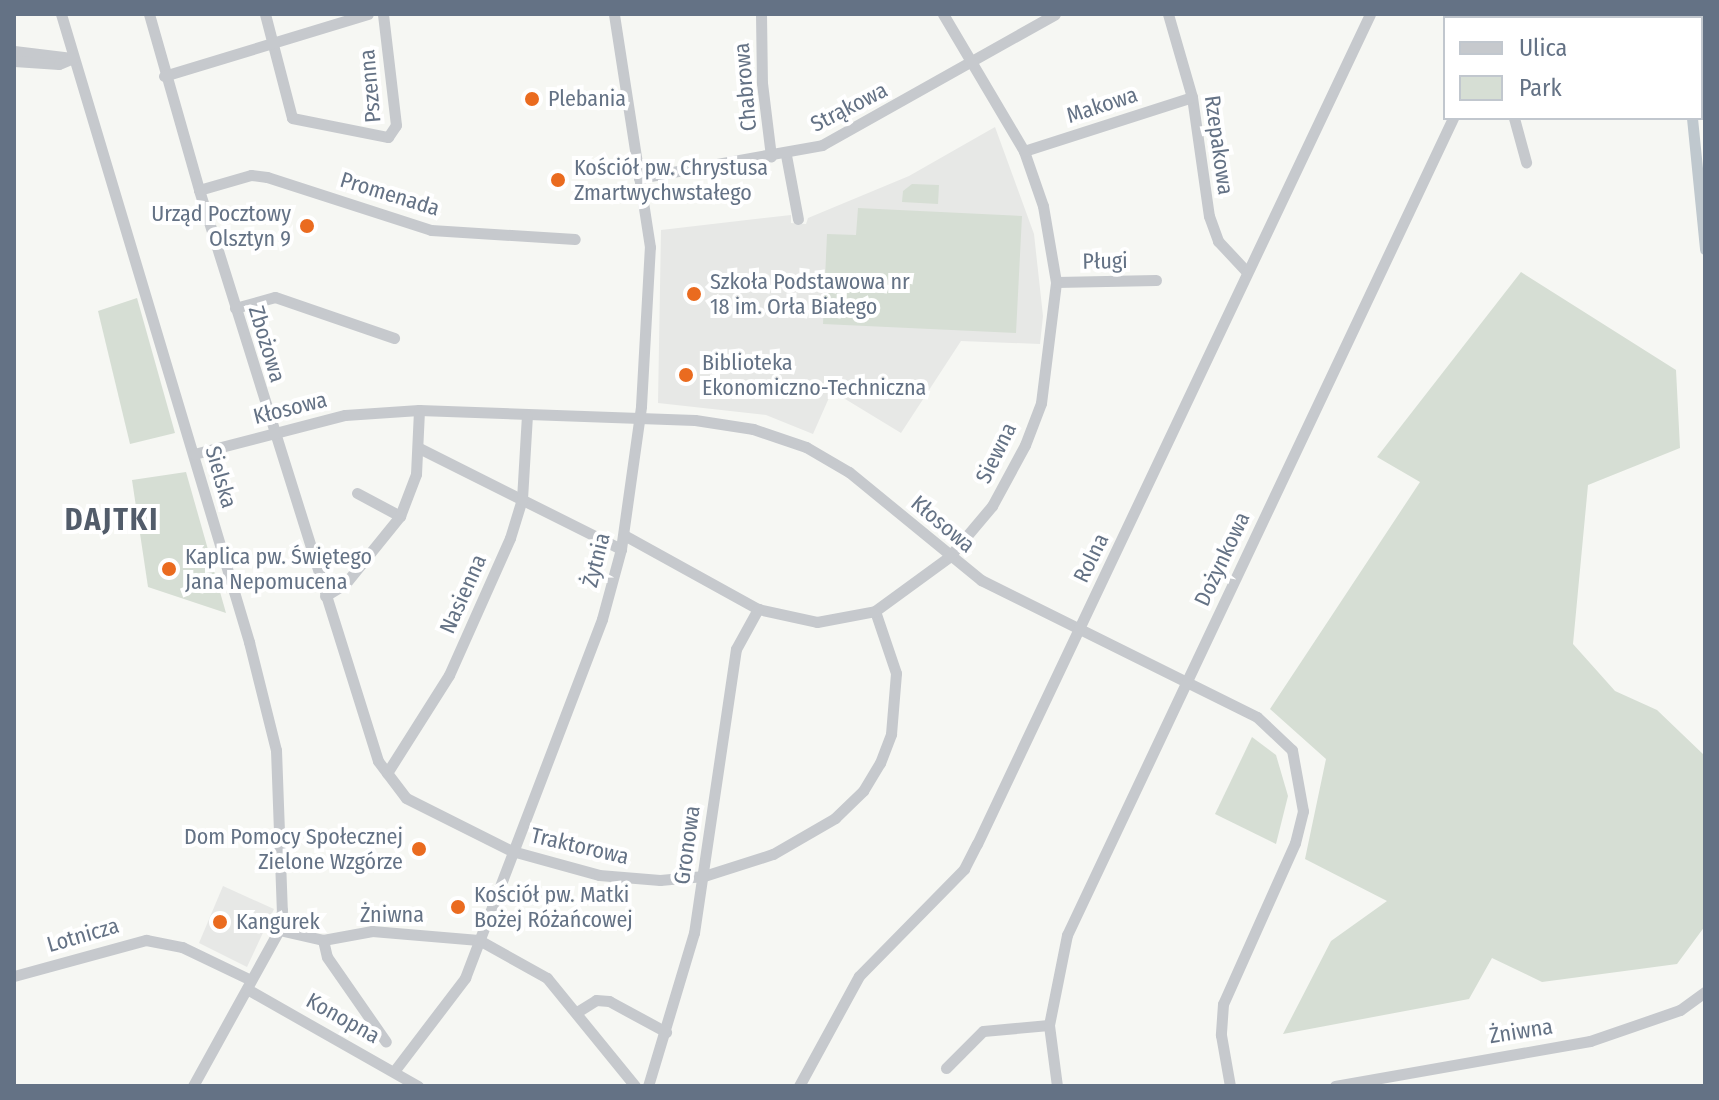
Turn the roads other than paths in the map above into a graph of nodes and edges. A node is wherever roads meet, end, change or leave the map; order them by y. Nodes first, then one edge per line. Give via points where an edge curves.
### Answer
1 (61, 14) edge
2 (149, 14) edge
3 (265, 14) edge
4 (368, 14) edge
5 (383, 14) edge
6 (614, 14) edge
7 (761, 14) edge
8 (943, 14) edge
9 (1055, 14) edge
10 (1168, 14) edge
11 (1370, 14) edge
12 (272, 43) junction
13 (14, 51) edge
14 (73, 58) junction
15 (974, 59) junction
16 (14, 61) edge
17 (164, 76) junction
18 (1192, 97) junction
19 (1452, 120) edge
20 (1515, 120) edge
21 (1024, 151) junction
22 (786, 155) junction
23 (771, 156) junction
24 (1526, 162) dead end
25 (639, 178) junction
26 (199, 190) junction
27 (798, 219) dead end
28 (575, 239) dead end
29 (1247, 272) junction
30 (1156, 280) dead end
31 (1056, 282) junction
32 (235, 308) junction
33 (394, 338) dead end
34 (419, 410) junction
35 (527, 415) junction
36 (639, 419) junction
37 (274, 432) junction
38 (419, 448) junction
39 (194, 454) junction
40 (357, 493) dead end
41 (522, 499) junction
42 (400, 516) junction
43 (624, 535) junction
44 (621, 549) junction
45 (949, 557) junction
46 (325, 596) junction
47 (758, 609) junction
48 (875, 611) junction
49 (1079, 628) junction
50 (1187, 681) junction
51 (387, 773) junction
52 (512, 851) junction
53 (704, 876) junction
54 (279, 930) junction
55 (323, 940) junction
56 (479, 940) junction
57 (14, 976) edge
58 (249, 984) junction
59 (1705, 992) edge
60 (577, 1012) junction
61 (1049, 1025) junction
62 (666, 1032) junction
63 (386, 1042) dead end
64 (946, 1068) dead end
65 (395, 1070) junction
66 (193, 1086) edge
67 (418, 1086) edge
68 (635, 1086) edge
69 (648, 1086) edge
70 (799, 1086) edge
71 (1057, 1086) edge
72 (1230, 1086) edge
73 (1335, 1086) edge

1 - 14 street, Sielska
2 - 17 street, Zbożowa
3 - 12 street, Pszenna
4 - 12 street
5 - 12 street, Pszenna via 396,125 388,137 292,118
6 - 25 street, Żytnia
7 - 23 street, Chabrowa
8 - 15 street, Siewna
9 - 15 street, Strąkowa
10 - 18 street, Rzepakowa
11 - 29 street, Rolna
12 - 17 street
13 - 14 street
14 - 16 street via 59,64
14 - 39 street, Sielska
15 - 21 street, Siewna
15 - 22 street, Strąkowa via 846,134
17 - 26 street, Zbożowa
18 - 21 street, Makowa
18 - 29 street, Rzepakowa via 1209,216 1225,252
19 - 50 street, Dożynkowa
20 - 24 street
21 - 31 street, Siewna via 1043,206
22 - 23 street, Strąkowa
22 - 27 street
23 - 25 street, Strąkowa
25 - 36 street, Żytnia via 650,247
26 - 28 street, Promenada via 251,175 267,177 431,230
26 - 32 street, Zbożowa
29 - 49 street, Rolna
30 - 31 street, Pługi
31 - 45 street, Siewna via 1049,363 1025,445 992,506
32 - 33 street via 275,297
32 - 37 street, Zbożowa
34 - 35 street, Kłosowa
34 - 37 street, Kłosowa via 345,415
34 - 38 street
35 - 36 street, Kłosowa
35 - 41 street, Nasienna
36 - 43 street, Żytnia
36 - 45 street, Kłosowa via 724,423 806,447 849,472
37 - 39 street, Kłosowa
37 - 46 street, Zbożowa
38 - 41 street
38 - 42 street via 412,493
39 - 54 street, Sielska via 272,728 281,857
40 - 42 street
41 - 44 street
41 - 51 street, Nasienna via 449,675
42 - 46 street via 354,575
43 - 44 street, Żytnia
43 - 47 street, Siewna
44 - 52 street, Żytnia via 602,619
45 - 48 street, Siewna
45 - 49 street, Kłosowa via 981,580
46 - 51 street, Zbożowa
47 - 48 street, Siewna via 817,622
47 - 53 street, Gronowa via 736,649
48 - 53 street, Traktorowa via 896,673 896,705 891,734 863,791 801,840
49 - 50 street, Kłosowa
49 - 70 street, Rolna via 964,869 859,976
50 - 61 street, Dożynkowa via 1067,935
50 - 72 street, Kłosowa via 1257,717 1283,740 1296,758 1303,795 1295,843 1223,1004 1221,1035
51 - 52 street, Traktorowa via 406,798
52 - 53 street, Traktorowa via 631,879
52 - 56 street, Żytnia
53 - 62 street, Gronowa
54 - 55 street, Żniwna
54 - 58 street, Sielska
55 - 56 street, Żniwna via 372,931
55 - 63 street via 327,957
56 - 60 street, Żniwna via 547,978
56 - 65 street, Żytnia via 465,978
57 - 58 street, Lotnicza via 146,940 182,947
58 - 65 street, Konopna
58 - 66 street, Sielska
59 - 73 street, Żniwna via 1680,1010 1590,1041
60 - 62 street via 596,1000 609,1001
60 - 68 street, Żniwna
61 - 64 street via 983,1031
61 - 71 street, Dożynkowa
62 - 69 street, Gronowa
65 - 67 street, Konopna

